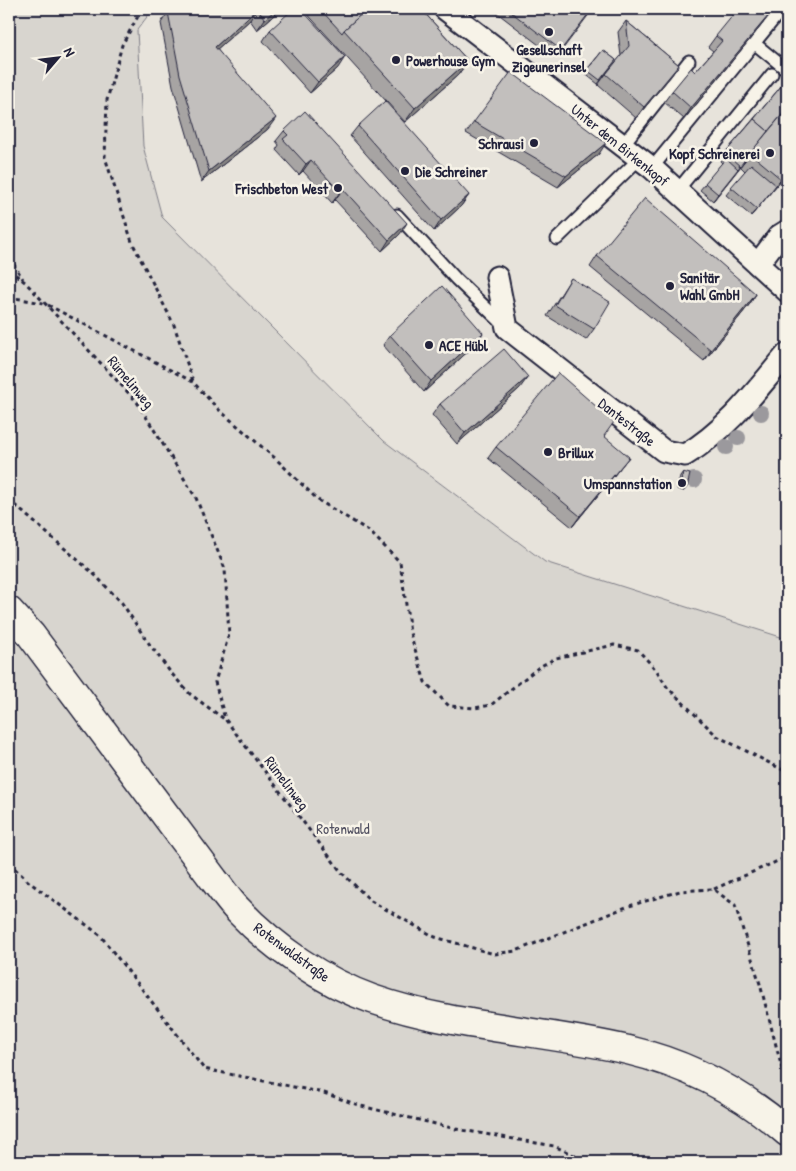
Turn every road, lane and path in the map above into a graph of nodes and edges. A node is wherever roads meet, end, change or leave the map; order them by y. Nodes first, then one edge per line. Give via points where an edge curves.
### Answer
1 (142, 9) edge
2 (455, 12) edge
3 (779, 13) dead end
4 (754, 43) junction
5 (689, 61) dead end
6 (787, 70) edge
7 (772, 74) dead end
8 (637, 158) junction
9 (677, 191) junction
10 (390, 208) edge
11 (787, 231) edge
12 (557, 239) dead end
13 (9, 256) edge
14 (758, 264) junction
15 (9, 270) edge
16 (497, 277) dead end
17 (25, 282) junction
18 (787, 291) edge
19 (9, 297) edge
20 (44, 303) junction
21 (507, 328) junction
22 (787, 354) edge
23 (193, 382) junction
24 (9, 500) edge
25 (9, 611) edge
26 (225, 719) junction
27 (787, 772) edge
28 (787, 857) edge
29 (9, 863) edge
30 (713, 889) junction
31 (783, 1128) edge
32 (589, 1162) edge

1 - 23 path via 122,45 107,100 105,157 132,242 174,325
2 - 8 street, Unter dem Birkenkopf
3 - 4 lane
4 - 6 lane
4 - 8 lane
5 - 8 lane
7 - 9 lane
8 - 9 street, Unter dem Birkenkopf
8 - 12 lane
9 - 14 street, Unter dem Birkenkopf
10 - 21 lane, Dantestraße
11 - 14 street
13 - 17 path
14 - 18 street, Unter dem Birkenkopf
15 - 17 path, Rümelinweg
16 - 21 street
17 - 20 path, Rümelinweg
19 - 20 path
20 - 23 path
20 - 26 path, Rümelinweg via 136,402 196,498 225,570 228,634 215,682
21 - 22 street, Dantestraße via 664,451 685,455 706,442 734,416
23 - 27 path via 318,500 369,531 400,562 410,633 426,682 449,706 475,708 491,705 539,667 556,658 614,645 638,650 667,687 717,736
24 - 26 path via 95,575 122,603 171,673 190,694
25 - 31 main road, Rotenwaldstraße via 31,635 237,909 267,937 308,966 340,985 410,1011 588,1042 660,1059 719,1084 747,1100
26 - 30 path, Rümelinweg via 342,874 370,901 435,937 494,954 516,950 629,906 680,891
28 - 30 path, Rümelinweg
29 - 32 path via 100,935 204,1069 324,1093 361,1106 456,1129 554,1146
30 - 31 path via 735,905 760,984 785,1080

